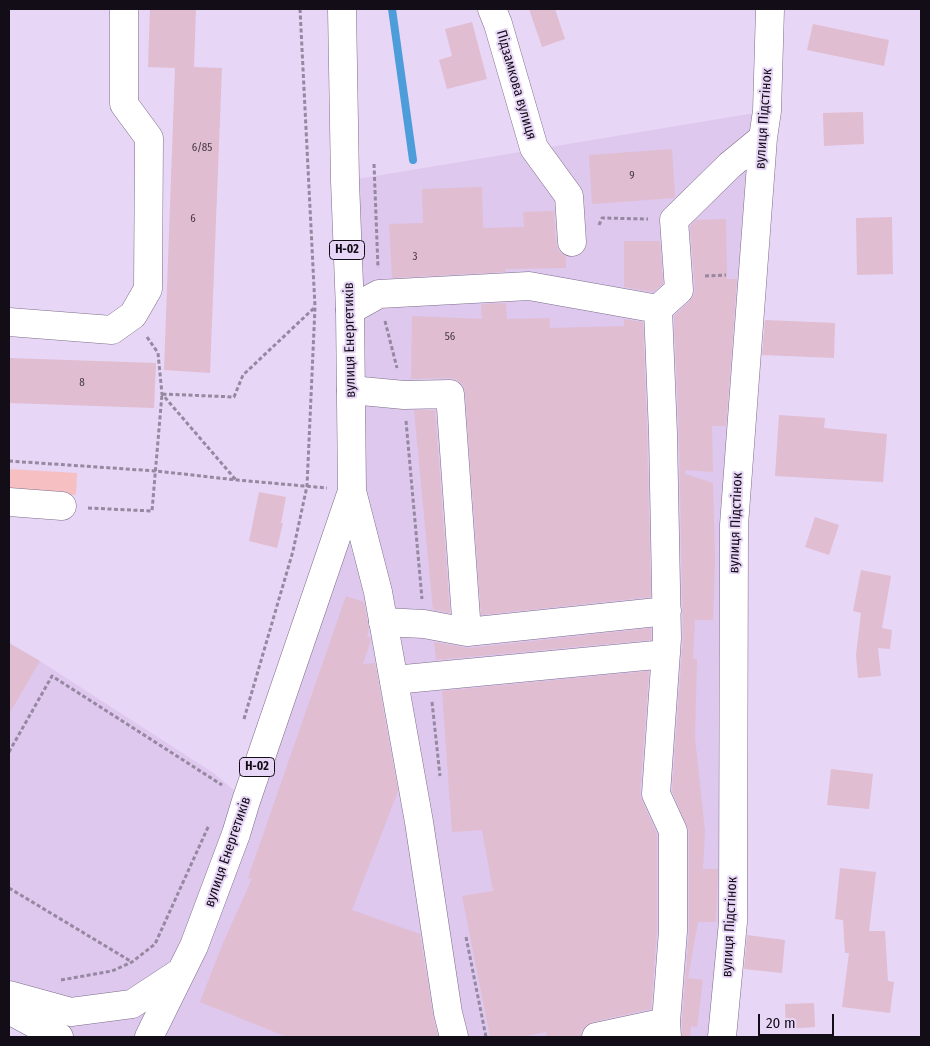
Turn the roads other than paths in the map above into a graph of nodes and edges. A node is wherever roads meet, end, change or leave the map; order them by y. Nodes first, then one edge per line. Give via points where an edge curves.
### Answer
1 (124, 9) edge
2 (342, 9) edge
3 (492, 9) edge
4 (770, 9) edge
5 (763, 138) junction
6 (572, 242) dead end
7 (658, 309) junction
8 (350, 310) junction
9 (9, 322) edge
10 (351, 390) junction
11 (352, 491) junction
12 (9, 502) edge
13 (62, 506) road end
14 (667, 611) junction
15 (383, 622) junction
16 (467, 632) junction
17 (666, 654) junction
18 (394, 680) junction
19 (180, 972) junction
20 (9, 995) edge
21 (9, 1010) edge
22 (667, 1030) edge
23 (59, 1037) edge
24 (149, 1037) edge
25 (454, 1037) edge
26 (596, 1037) edge
27 (722, 1037) edge

1 - 9 main road via 124,104 149,138 148,289 133,315 112,330
2 - 8 main road, вулиця Енергетиків / Н-02
3 - 6 main road, Підзамкова вулиця via 534,148 568,196
4 - 5 main road, вулиця Підстінок via 767,112
5 - 7 main road via 730,165 674,220 679,290
5 - 27 main road, вулиця Підстінок via 734,525 733,922
7 - 8 main road via 529,286 379,294
7 - 14 main road
8 - 10 main road, вулиця Енергетиків / Н-02
10 - 11 main road, вулиця Енергетиків / Н-02
10 - 16 main road via 404,395 450,394
11 - 15 main road, вулиця Енергетиків / Н-02
11 - 19 main road, вулиця Енергетиків / Н-02 via 236,834 194,946
12 - 13 main road
14 - 16 main road
14 - 17 main road
15 - 16 main road via 424,624
15 - 18 main road, вулиця Енергетиків / Н-02
17 - 18 main road
17 - 22 main road via 656,794 673,831 673,932
18 - 25 main road, вулиця Енергетиків / Н-02
19 - 20 main road via 132,1004 72,1012
19 - 24 main road, вулиця Енергетиків / Н-02
21 - 23 main road
22 - 26 main road

